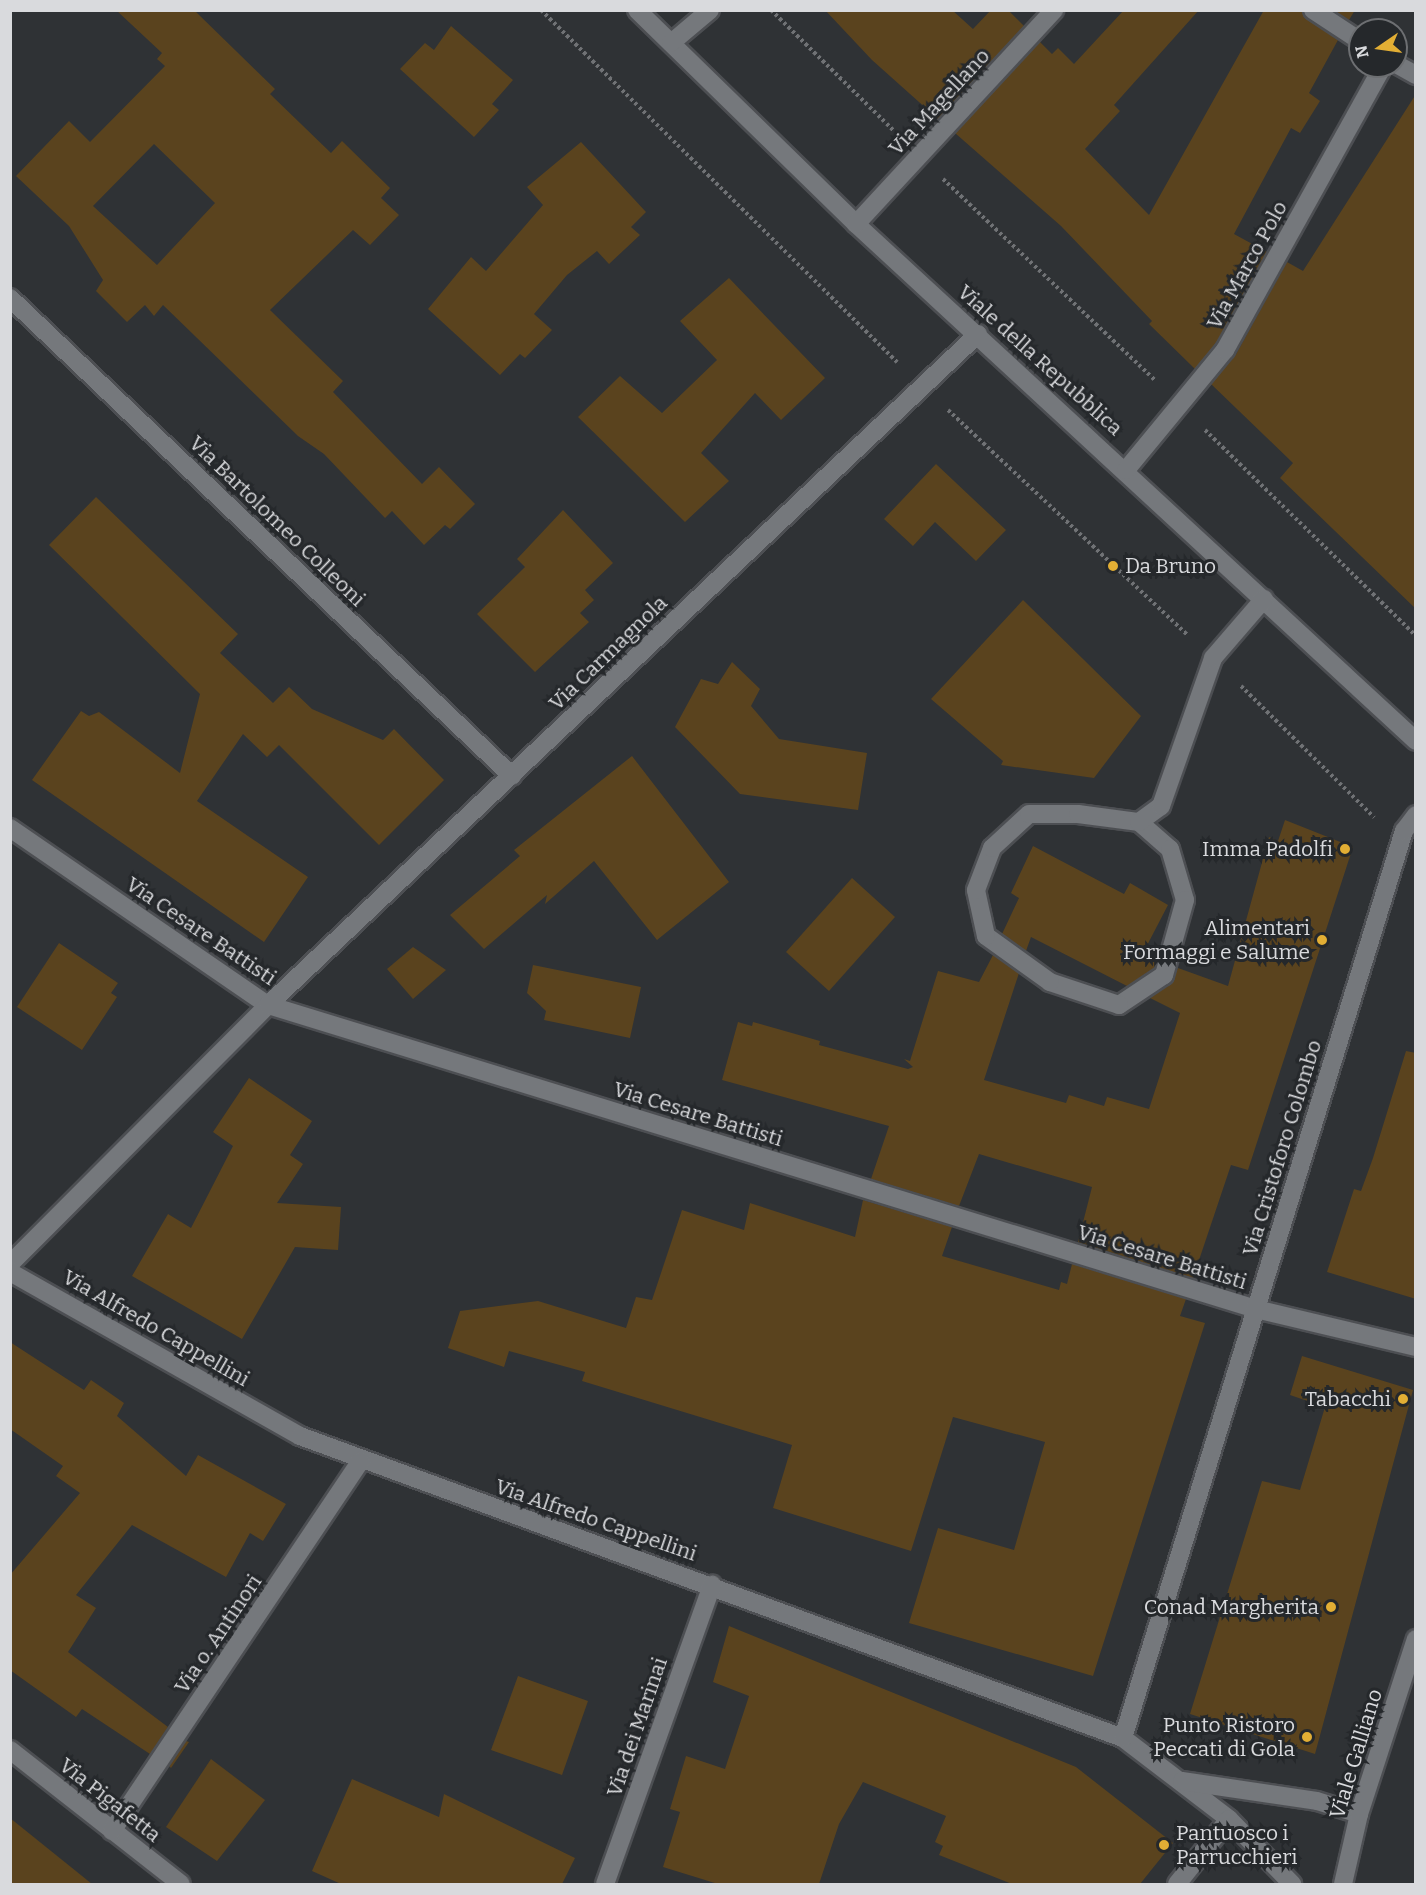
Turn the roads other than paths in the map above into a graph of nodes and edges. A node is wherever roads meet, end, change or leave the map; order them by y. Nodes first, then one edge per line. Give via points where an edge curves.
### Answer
1 (637, 10) edge
2 (710, 10) edge
3 (1054, 10) edge
4 (1313, 10) edge
5 (1348, 33) edge
6 (671, 44) junction
7 (1376, 78) edge
8 (856, 224) junction
9 (10, 298) edge
10 (978, 334) junction
11 (1126, 470) junction
12 (1264, 599) junction
13 (1416, 741) edge
14 (512, 776) junction
15 (1416, 815) edge
16 (1138, 822) junction
17 (10, 828) edge
18 (268, 1005) junction
19 (10, 1264) edge
20 (10, 1272) edge
21 (1256, 1309) junction
22 (1416, 1347) edge
23 (361, 1461) junction
24 (712, 1584) junction
25 (1416, 1639) edge
26 (1123, 1738) junction
27 (10, 1750) edge
28 (1179, 1781) junction
29 (1359, 1814) junction
30 (1229, 1819) junction
31 (112, 1831) junction
32 (181, 1884) edge
33 (605, 1884) edge
34 (1177, 1884) edge
35 (1292, 1884) edge
36 (1343, 1884) edge

1 - 6 street, Viale della Repubblica
2 - 6 street
3 - 8 street, Via Magellano
4 - 5 street
6 - 8 street, Viale della Repubblica
7 - 11 street, Via Marco Polo via 1225,350
8 - 10 street, Viale della Repubblica
9 - 14 street, Via Bartolomeo Colleoni
10 - 11 street, Viale della Repubblica
10 - 14 street, Via Carmagnola
11 - 12 street, Viale della Repubblica
12 - 13 street, Viale della Repubblica
12 - 16 street via 1213,658 1161,806
14 - 18 street, Via Carmagnola
15 - 21 street, Via Cristoforo Colombo via 1404,831
16 - 16 street via 1078,813 1029,814 992,848 976,890 986,936 1050,982 1119,1005 1164,975 1185,900 1170,849
17 - 18 street, Via Cesare Battisti
18 - 19 street
18 - 21 street, Via Cesare Battisti
20 - 23 street, Via Alfredo Cappellini via 300,1436
21 - 22 street, Via Cesare Battisti
21 - 26 street, Via Cristoforo Colombo
23 - 24 street, Via Alfredo Cappellini
23 - 31 street, Via o. Antinori
24 - 26 street, Via Alfredo Cappellini
24 - 33 street, Via dei Marinai
25 - 29 street, Viale Galliano
26 - 28 street, Via Alfredo Cappellini
27 - 31 street, Via Pigafetta
28 - 29 street, Via Alfredo Cappellini via 1317,1801
28 - 30 street, Via Alfredo Cappellini
29 - 36 street, Viale Galliano
30 - 34 street
30 - 35 street, Via Alfredo Cappellini
31 - 32 street, Via Pigafetta

